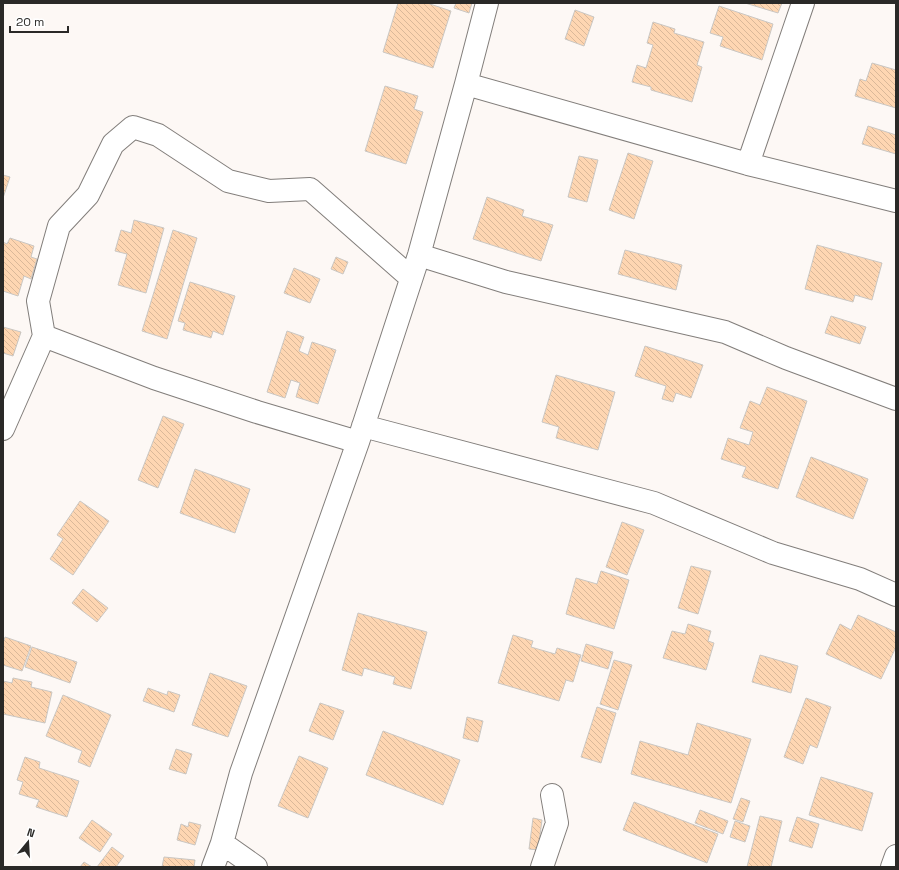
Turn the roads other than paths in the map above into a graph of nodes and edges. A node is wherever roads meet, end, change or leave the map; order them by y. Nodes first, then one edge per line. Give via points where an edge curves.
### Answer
1 (487, 3) edge
2 (803, 3) edge
3 (466, 84) junction
4 (748, 164) junction
5 (896, 201) edge
6 (419, 255) junction
7 (411, 278) junction
8 (44, 336) junction
9 (896, 399) edge
10 (3, 429) edge
11 (361, 434) junction
12 (896, 595) edge
13 (552, 795) dead end
14 (222, 843) junction
15 (896, 856) edge
16 (213, 867) edge
17 (256, 867) edge
18 (542, 867) edge
19 (892, 867) edge

1 - 3 street
2 - 4 street
3 - 4 street
3 - 6 street
4 - 5 street
6 - 7 street
6 - 9 street via 506,282 725,332
7 - 8 street via 310,189 269,191 228,181 158,135 133,127 113,144 88,195 58,226 38,301
7 - 11 street
8 - 10 street
8 - 11 street via 154,378 257,412
11 - 12 street via 654,503 773,553 860,579
11 - 14 street via 242,773
13 - 18 street via 557,823
14 - 16 street
14 - 17 street
15 - 19 street

